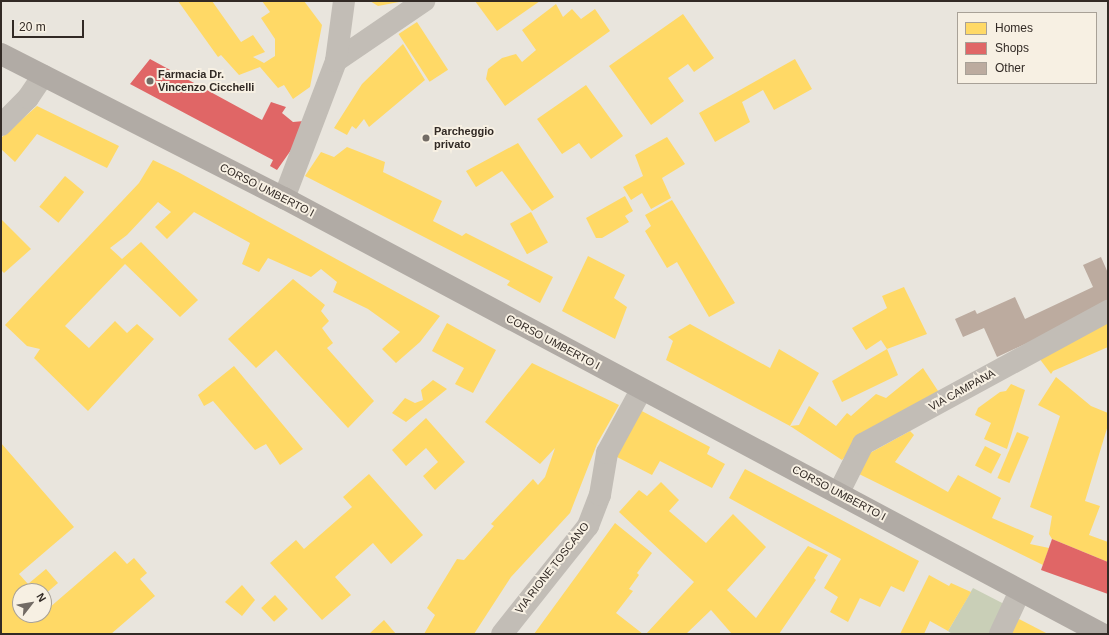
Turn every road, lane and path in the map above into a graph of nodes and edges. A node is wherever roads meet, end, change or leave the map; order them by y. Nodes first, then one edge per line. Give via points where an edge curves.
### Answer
1 (327, 1) edge
2 (424, 1) edge
3 (343, 11) edge
4 (1, 54) edge
5 (336, 61) junction
6 (43, 76) junction
7 (1, 125) edge
8 (284, 198) junction
9 (1108, 311) edge
10 (641, 390) junction
11 (839, 492) junction
12 (1020, 591) junction
13 (502, 634) edge
14 (1000, 634) edge
15 (1102, 634) edge

1 - 3 street
2 - 5 street
3 - 5 street
4 - 6 main road, CORSO UMBERTO I
5 - 8 street
6 - 7 street via 28,98
6 - 8 main road, CORSO UMBERTO I
8 - 10 main road, CORSO UMBERTO I
9 - 11 street, VIA CAMPANA via 863,444
10 - 11 main road, CORSO UMBERTO I
10 - 13 street, VIA RIONE TOSCANO via 607,454 600,495 588,526
11 - 12 main road, CORSO UMBERTO I
12 - 14 street
12 - 15 main road, CORSO UMBERTO I

